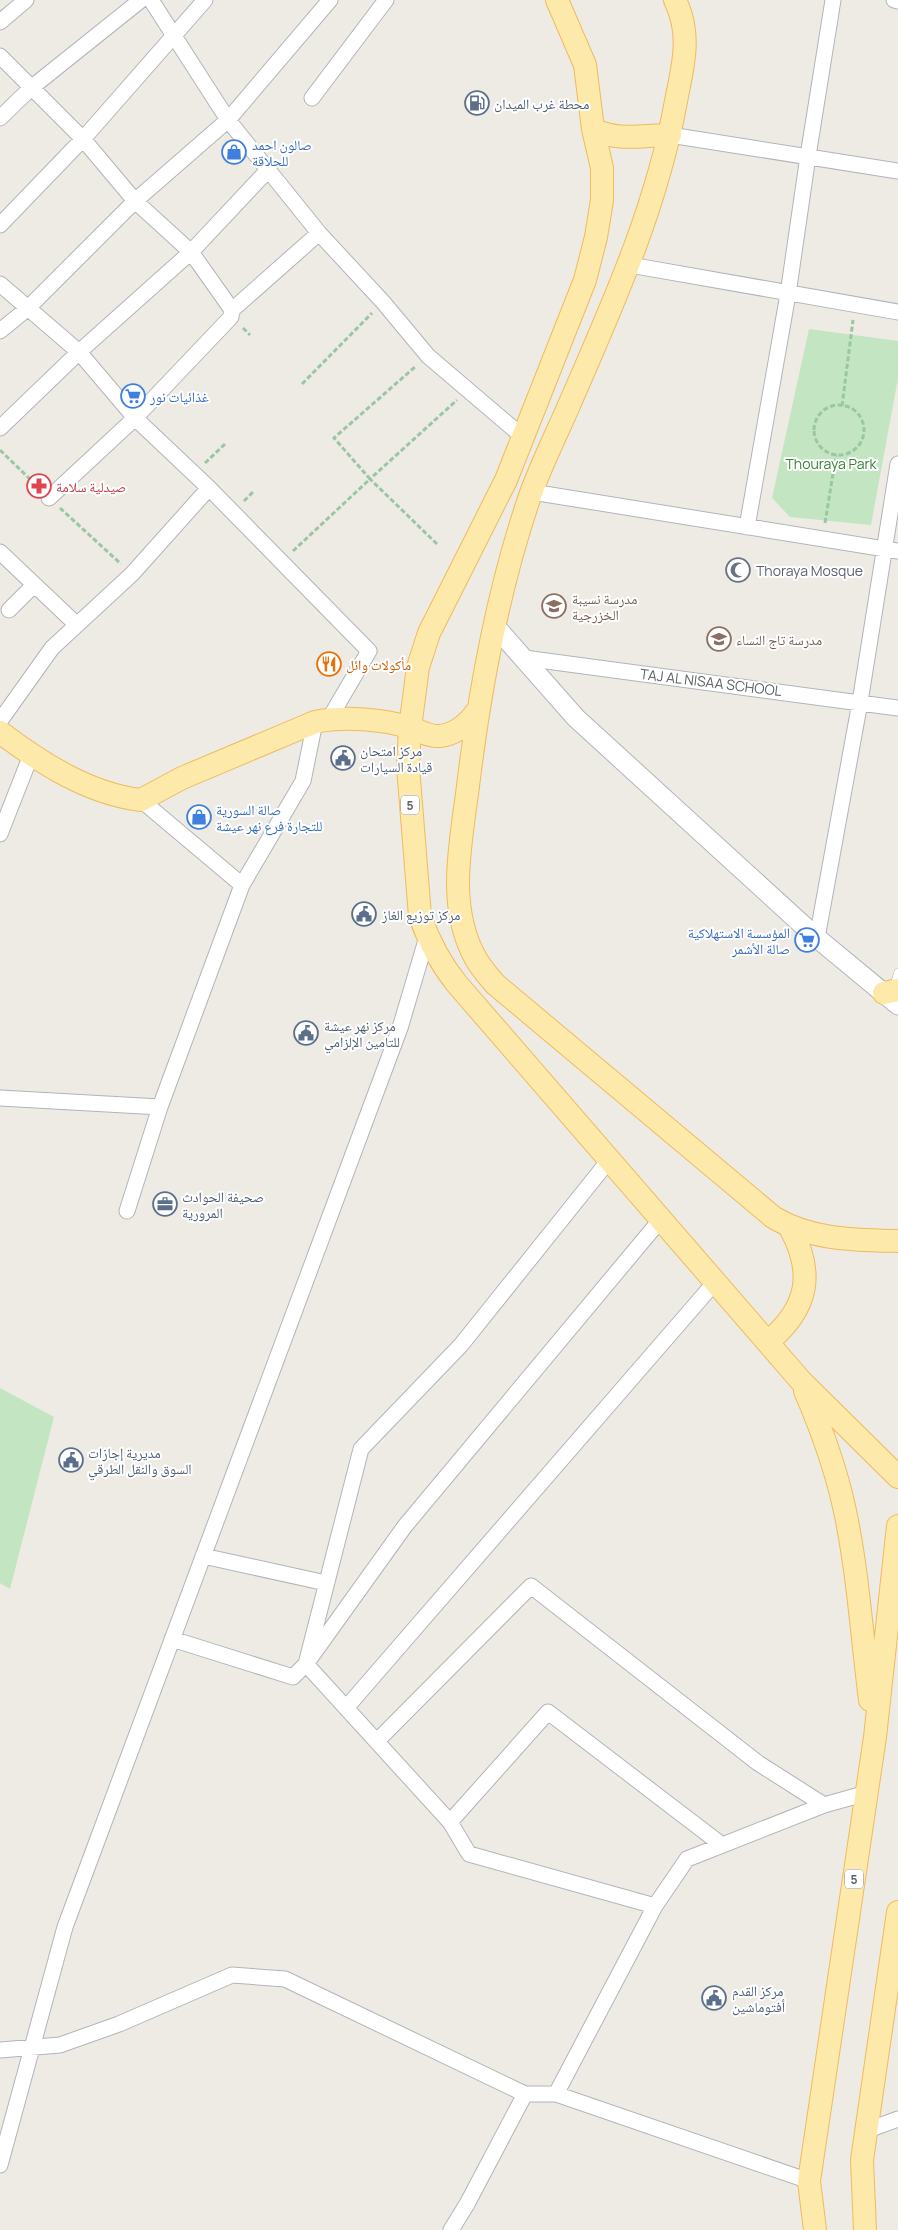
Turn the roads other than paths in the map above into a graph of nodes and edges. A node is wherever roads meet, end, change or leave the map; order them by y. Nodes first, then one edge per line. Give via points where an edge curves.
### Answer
1 (26, 0) edge
2 (142, 0) edge
3 (151, 0) edge
4 (205, 0) edge
5 (330, 0) edge
6 (386, 0) edge
7 (557, 0) edge
8 (674, 0) edge
9 (693, 0) edge
10 (833, 0) edge
11 (894, 0) edge
12 (898, 1) edge
13 (0, 22) edge
14 (174, 36) junction
15 (686, 45) junction
16 (0, 56) edge
17 (31, 88) junction
18 (312, 98) dead end
19 (0, 118) edge
20 (228, 120) junction
21 (593, 130) junction
22 (670, 135) junction
23 (83, 139) junction
24 (808, 156) junction
25 (268, 170) junction
26 (898, 171) edge
27 (135, 201) junction
28 (0, 225) edge
29 (320, 233) junction
30 (190, 252) junction
31 (630, 265) junction
32 (0, 284) edge
33 (788, 294) junction
34 (28, 309) junction
35 (232, 310) junction
36 (898, 312) edge
37 (0, 331) edge
38 (79, 352) junction
39 (135, 418) junction
40 (0, 428) edge
41 (523, 437) junction
42 (898, 464) edge
43 (209, 488) junction
44 (532, 492) junction
45 (48, 498) road end
46 (747, 527) junction
47 (891, 550) edge
48 (0, 552) edge
49 (34, 585) junction
50 (9, 610) dead end
51 (77, 625) junction
52 (494, 626) junction
53 (524, 658) junction
54 (860, 702) junction
55 (898, 708) edge
56 (478, 712) junction
57 (0, 721) edge
58 (322, 721) junction
59 (410, 728) junction
60 (0, 732) edge
61 (31, 756) junction
62 (141, 800) junction
63 (0, 834) edge
64 (242, 885) junction
65 (427, 937) junction
66 (817, 938) junction
67 (894, 990) edge
68 (0, 1098) edge
69 (160, 1107) junction
70 (610, 1159) junction
71 (127, 1211) dead end
72 (662, 1218) junction
73 (790, 1228) junction
74 (898, 1241) edge
75 (716, 1281) junction
76 (769, 1341) junction
77 (801, 1381) junction
78 (898, 1476) edge
79 (898, 1526) edge
80 (203, 1556) junction
81 (326, 1583) junction
82 (172, 1639) junction
83 (306, 1664) junction
84 (346, 1708) junction
85 (875, 1737) junction
86 (377, 1741) junction
87 (867, 1792) junction
88 (824, 1805) junction
89 (450, 1822) junction
90 (722, 1845) junction
91 (655, 1906) junction
92 (898, 1912) edge
93 (33, 2047) junction
94 (0, 2050) edge
95 (525, 2094) junction
96 (556, 2094) junction
97 (898, 2119) edge
98 (868, 2130) junction
99 (0, 2165) edge
100 (809, 2181) junction
101 (451, 2230) edge
102 (815, 2230) edge
103 (865, 2230) edge

1 - 13 street
2 - 17 street
3 - 14 street
4 - 14 street
5 - 20 street
6 - 18 street
7 - 21 main road, 5 via 585,65
8 - 15 main road
9 - 15 main road
10 - 24 street
11 - 12 street
14 - 20 street
14 - 23 street
15 - 22 main road
16 - 17 street
17 - 19 street
17 - 23 street
20 - 25 street
20 - 27 street
21 - 22 main road via 620,138
21 - 41 main road, 5 via 602,168 602,200 596,237 585,280
22 - 24 street
22 - 31 main road
23 - 27 street
23 - 28 street
24 - 26 street
24 - 33 street
25 - 29 street
25 - 30 street
27 - 30 street
27 - 34 street
29 - 35 street
29 - 41 street via 428,356
30 - 35 street
30 - 38 street
31 - 33 street
31 - 44 main road
32 - 34 street
33 - 36 street
33 - 46 street
34 - 37 street
34 - 38 street
35 - 39 street via 231,317
38 - 39 street
38 - 40 street
39 - 43 street
39 - 45 street
41 - 59 main road, 5 via 506,480 429,633 418,667
42 - 47 street
43 - 51 street via 132,574
43 - 58 street via 231,514 369,651
44 - 46 street
44 - 52 main road
46 - 47 street
47 - 54 street
48 - 49 street
49 - 50 street
49 - 51 street
51 - 57 street via 52,648
52 - 53 street
52 - 56 main road
53 - 54 street, TAJ AL NISAA SCHOOL
53 - 66 street via 576,718
54 - 55 street, TAJ AL NISAA SCHOOL
54 - 66 street
56 - 59 main road via 468,724 447,734 424,734
56 - 73 main road via 458,860 463,926 476,959 494,984
58 - 59 main road via 356,719
58 - 62 main road via 182,778
58 - 64 street via 303,781
59 - 65 main road, 5 via 408,767 417,895
60 - 61 main road
61 - 62 main road via 100,791
61 - 63 street
62 - 64 street
64 - 69 street
65 - 70 main road, 5 via 439,962 457,984
65 - 80 street via 400,1028
66 - 67 street
68 - 69 street
69 - 71 street
70 - 72 main road, 5
70 - 81 street via 461,1345 361,1449
72 - 75 main road, 5
72 - 83 street via 406,1526
73 - 74 main road via 848,1239
73 - 76 main road via 804,1260 804,1289 798,1310 786,1327
75 - 76 main road, 5
75 - 84 street
76 - 77 main road, 5
77 - 78 main road, 5
77 - 85 main road via 833,1466 844,1510
79 - 85 main road, 5
80 - 81 street
80 - 82 street
81 - 83 street
82 - 83 street via 293,1677
82 - 93 street via 65,1927
83 - 84 street
84 - 86 street
85 - 87 main road, 5
86 - 88 street via 531,1586 758,1763
86 - 89 street
87 - 88 street
87 - 100 main road, 5
88 - 90 street
89 - 90 street via 548,1712
89 - 91 street via 469,1854
90 - 91 street via 687,1859
91 - 96 street
92 - 98 main road
93 - 94 street
93 - 95 street via 60,2045 119,2024 232,1975 285,1979
93 - 99 street
95 - 96 street
95 - 101 street via 468,2204
96 - 100 street
97 - 98 street
98 - 103 main road via 862,2160
100 - 102 main road, 5

